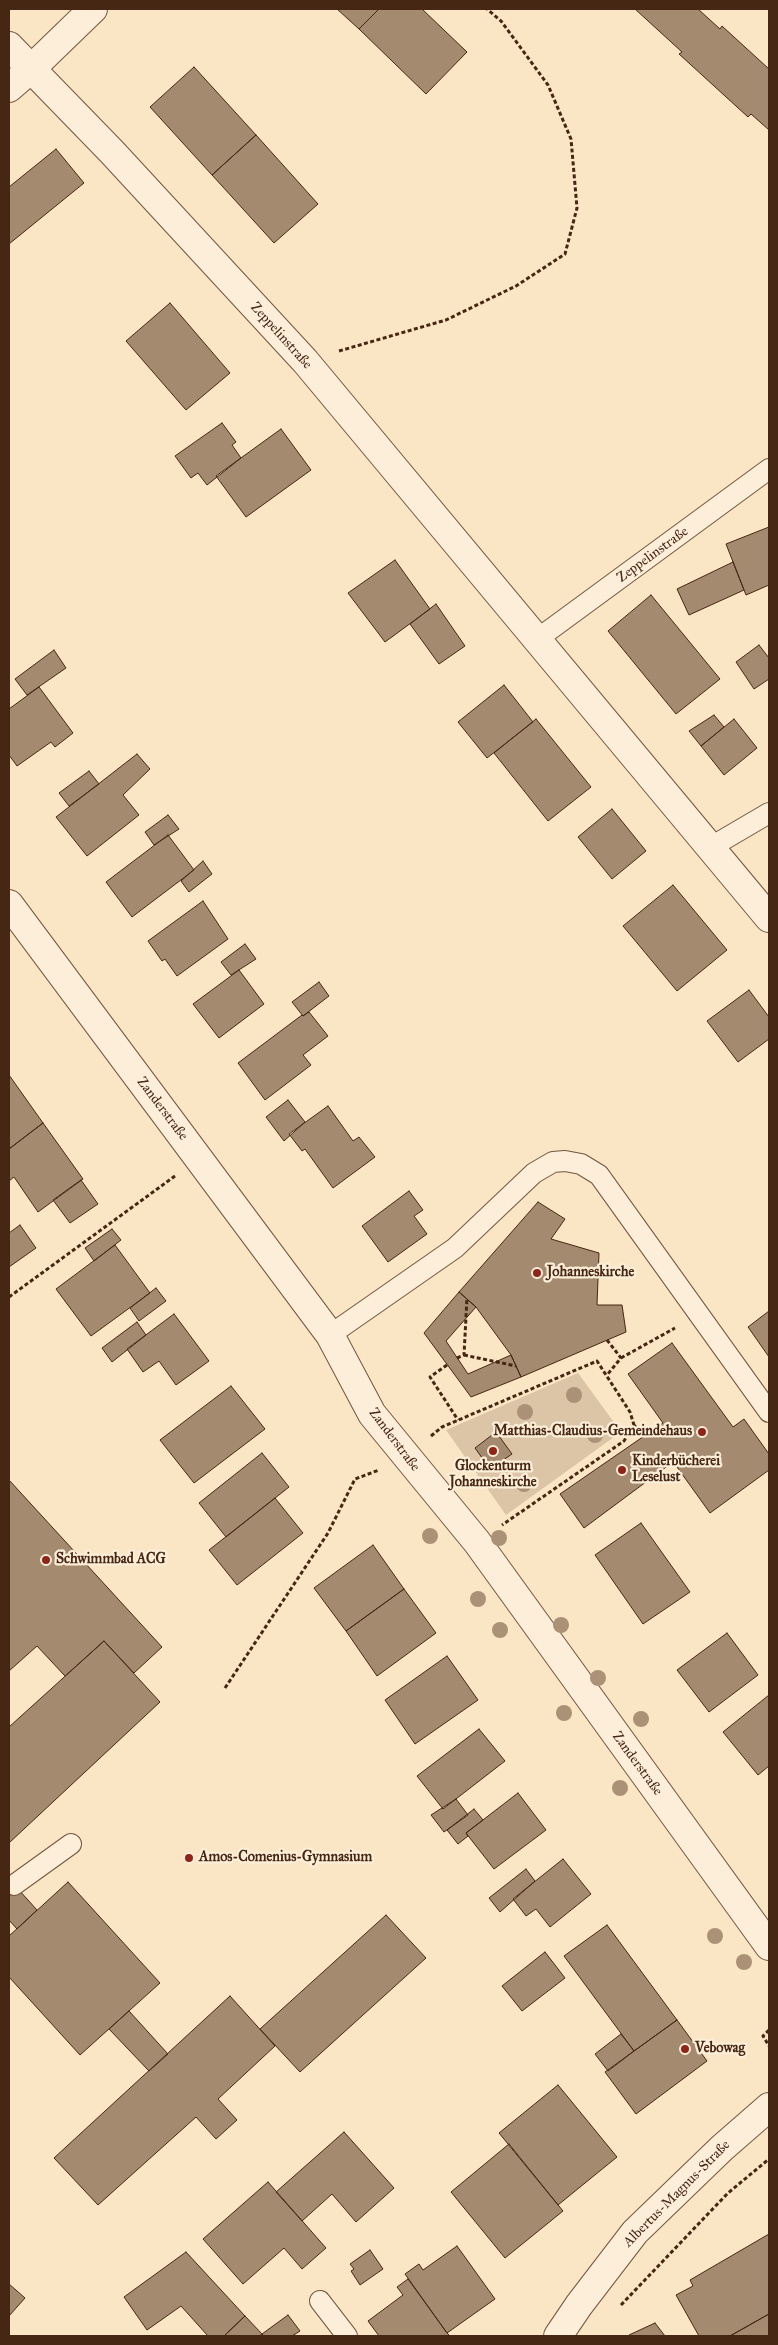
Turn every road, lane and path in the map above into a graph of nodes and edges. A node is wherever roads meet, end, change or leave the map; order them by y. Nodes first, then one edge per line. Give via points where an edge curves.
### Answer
1 (93, 9) edge
2 (487, 9) edge
3 (9, 46) edge
4 (31, 69) junction
5 (9, 88) edge
6 (305, 361) junction
7 (769, 469) edge
8 (536, 640) junction
9 (769, 813) edge
10 (711, 847) junction
11 (9, 904) edge
12 (769, 918) edge
13 (199, 1158) junction
14 (9, 1297) edge
15 (467, 1298) dead end
16 (700, 1315) junction
17 (330, 1335) junction
18 (607, 1340) dead end
19 (464, 1354) junction
20 (458, 1358) dead end
21 (621, 1358) junction
22 (447, 1365) dead end
23 (516, 1366) dead end
24 (607, 1375) junction
25 (769, 1412) edge
26 (458, 1420) junction
27 (634, 1426) junction
28 (642, 1436) dead end
29 (407, 1459) junction
30 (477, 1542) junction
31 (224, 1688) dead end
32 (71, 1844) dead end
33 (14, 1885) dead end
34 (769, 1946) edge
35 (769, 2030) edge
36 (769, 2046) edge
37 (769, 2107) edge
38 (769, 2158) edge
39 (320, 2301) dead end
40 (620, 2308) dead end
41 (347, 2336) edge
42 (558, 2336) edge

1 - 4 street
2 - 6 path via 501,21 548,85 572,140 577,208 565,254 516,286 446,320
3 - 4 street, Zeppelinstraße
4 - 5 street
4 - 6 street, Zeppelinstraße
6 - 8 street, Zeppelinstraße
7 - 8 lane, Zeppelinstraße
8 - 10 street, Zeppelinstraße
9 - 10 lane
10 - 12 street, Zeppelinstraße
11 - 13 street, Zanderstraße
13 - 14 path
13 - 17 street, Zanderstraße
15 - 19 path
16 - 17 lane via 599,1175 581,1164 559,1161 534,1173 455,1248
16 - 21 path
16 - 25 lane
17 - 29 street, Zanderstraße via 372,1414
18 - 21 path
19 - 20 path
19 - 23 path
21 - 24 path
22 - 26 path via 430,1377
24 - 26 path via 597,1361
24 - 27 path via 630,1412
26 - 29 path via 442,1427
27 - 28 path
27 - 30 path via 624,1441
29 - 30 street, Zanderstraße
29 - 31 path via 355,1479 328,1533
30 - 34 street, Zanderstraße
32 - 33 lane
35 - 36 path via 763,2036
37 - 42 street, Albertus-Magnus-Straße via 634,2232
38 - 40 path via 728,2193
39 - 41 lane

